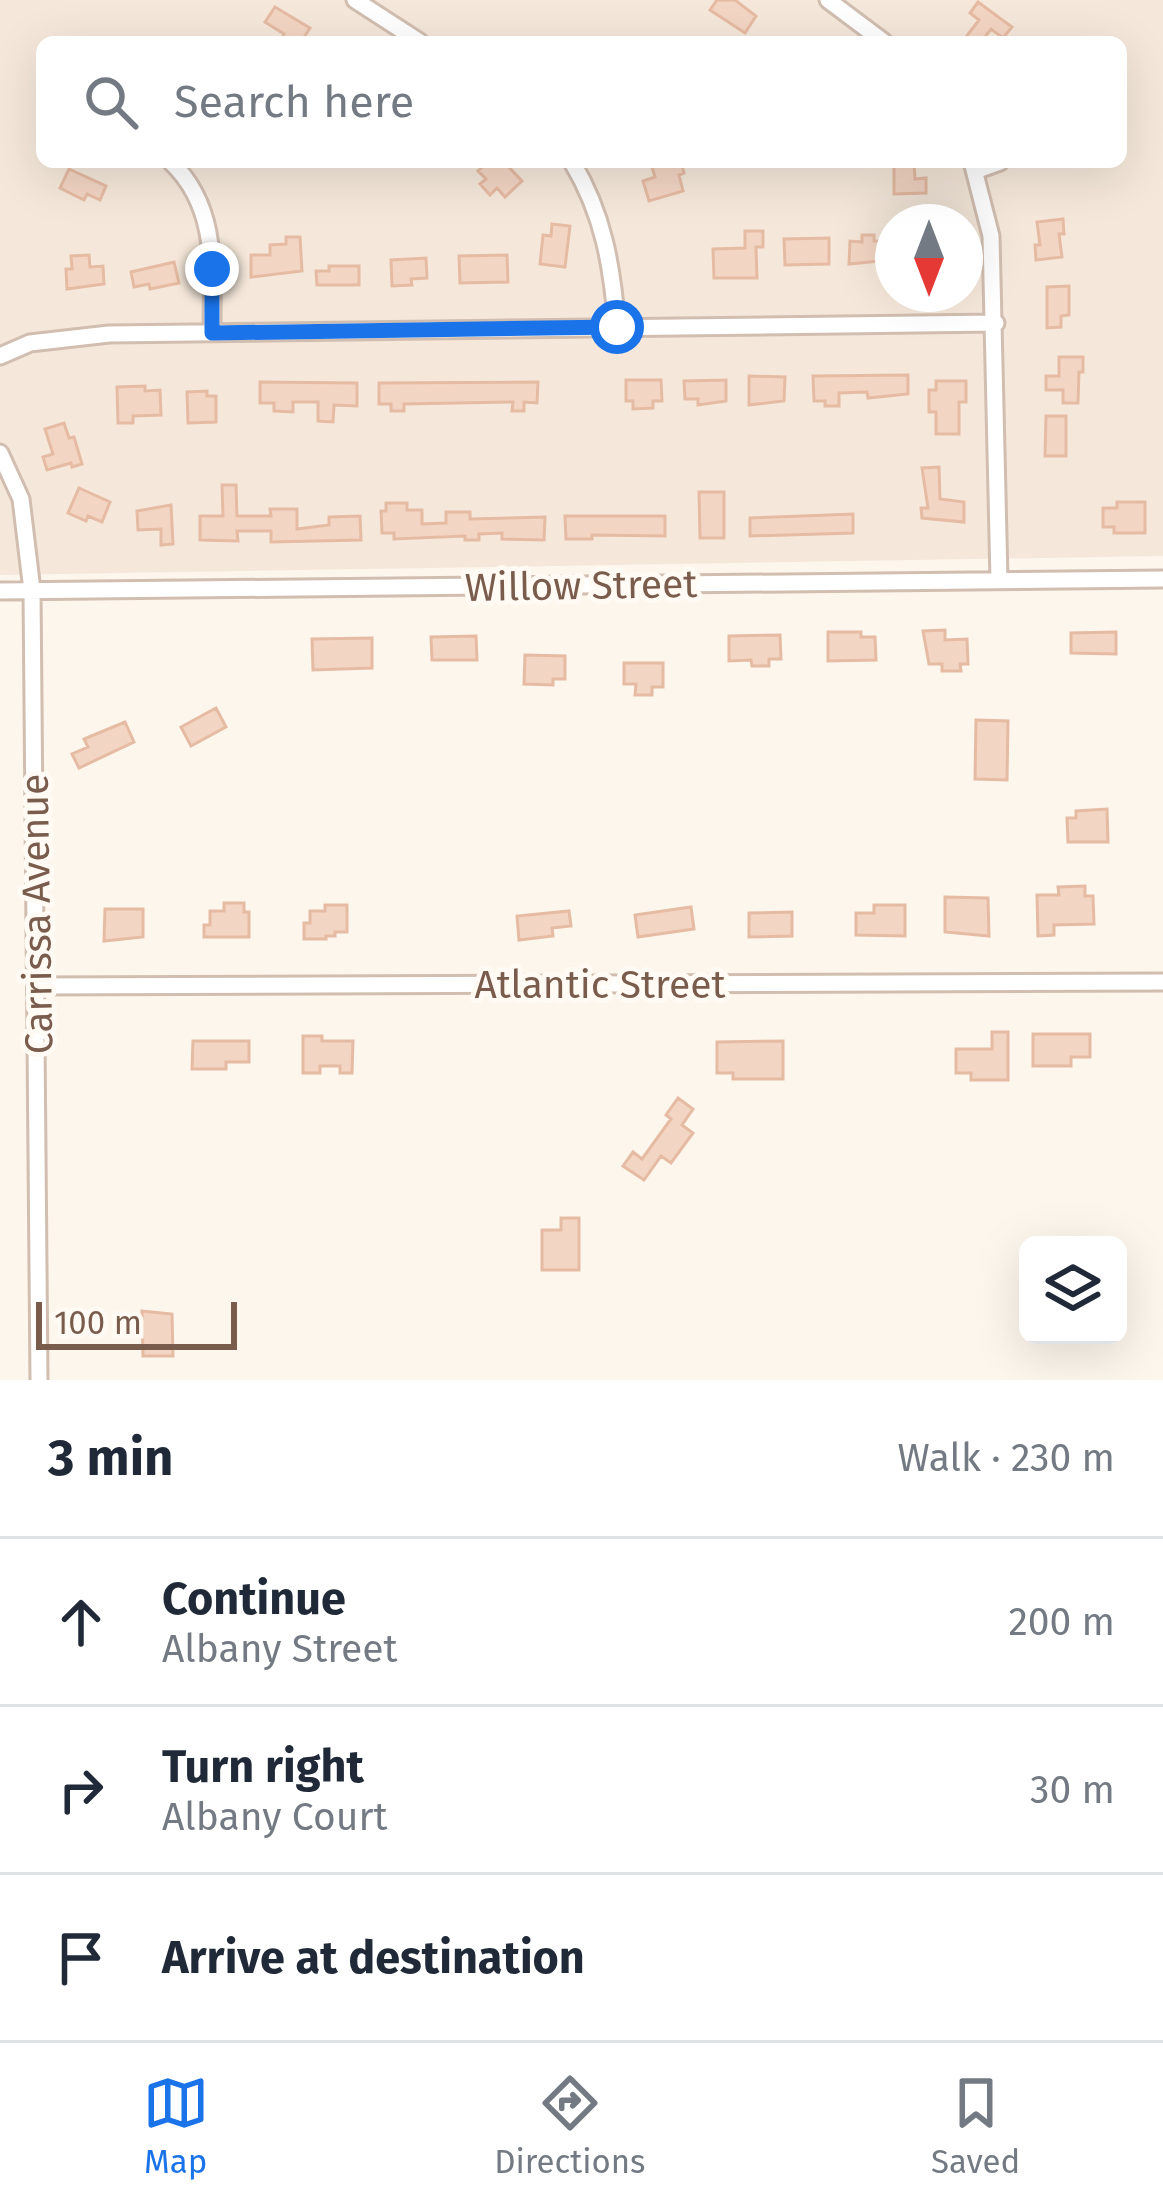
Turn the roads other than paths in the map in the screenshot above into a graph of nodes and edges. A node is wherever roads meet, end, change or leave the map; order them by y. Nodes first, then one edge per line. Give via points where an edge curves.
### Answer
1 (356, 0) edge
2 (828, 0) edge
3 (411, 36) edge
4 (876, 36) edge
5 (177, 168) edge
6 (575, 168) edge
7 (975, 168) edge
8 (995, 322) junction
9 (617, 327) junction
10 (212, 333) junction
11 (0, 356) edge
12 (0, 453) edge
13 (1163, 579) edge
14 (999, 580) junction
15 (32, 590) junction
16 (0, 591) edge
17 (1163, 982) edge
18 (36, 986) junction
19 (39, 1380) edge

1 - 3 street
2 - 4 street
5 - 10 street via 209,229
6 - 9 street via 607,239
7 - 8 street via 992,236
8 - 9 street
8 - 14 street
9 - 10 street
10 - 11 street via 69,336
12 - 15 street, Carrissa Avenue via 21,499
13 - 14 street, Willow Street
14 - 15 street, Willow Street
15 - 16 street, Willow Street
15 - 18 street, Carrissa Avenue
17 - 18 street, Atlantic Street
18 - 19 street, Carrissa Avenue

